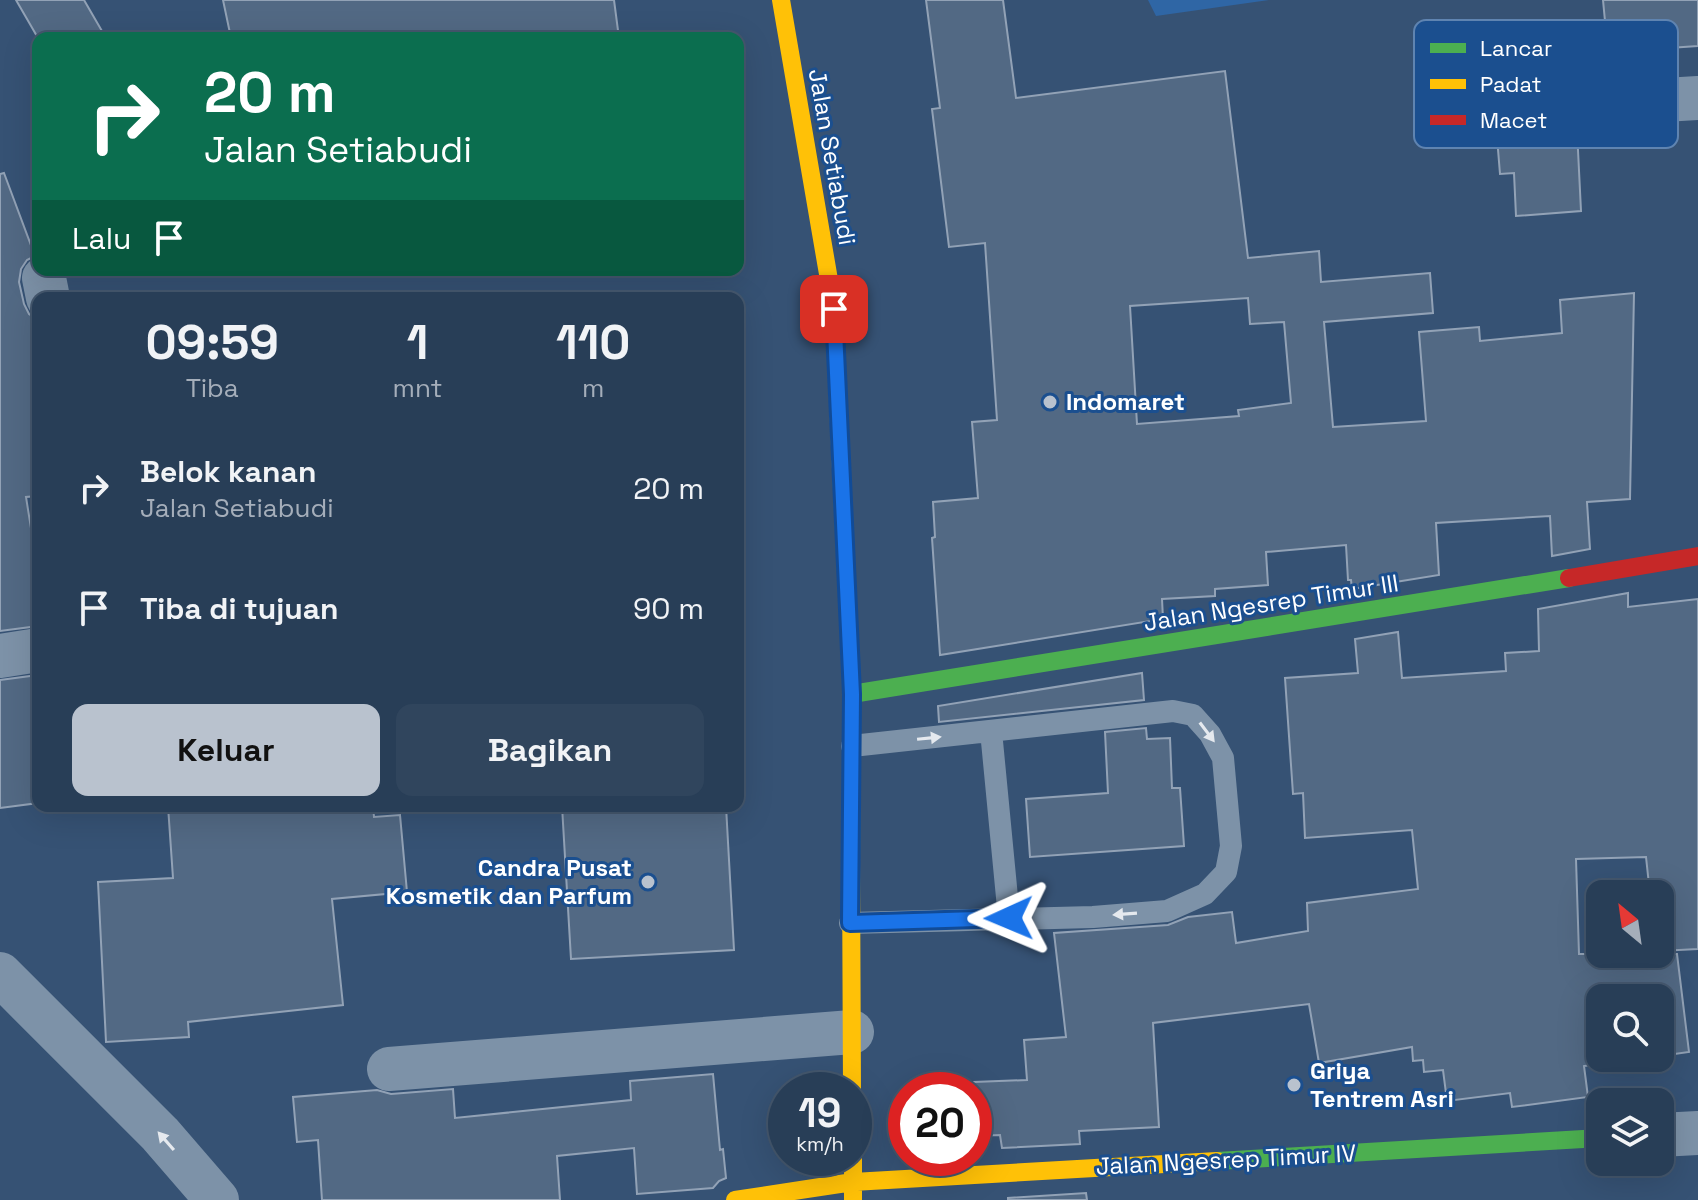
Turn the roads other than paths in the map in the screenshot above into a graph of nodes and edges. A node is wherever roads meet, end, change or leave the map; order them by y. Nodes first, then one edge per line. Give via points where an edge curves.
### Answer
1 (781, 0) edge
2 (1698, 98) edge
3 (1678, 99) edge
4 (1698, 556) edge
5 (32, 651) edge
6 (0, 656) edge
7 (852, 694) junction
8 (991, 731) junction
9 (852, 746) junction
10 (1009, 918) junction
11 (850, 923) junction
12 (0, 974) edge
13 (852, 1032) junction
14 (389, 1069) dead end
15 (852, 1072) edge
16 (1698, 1133) edge
17 (1674, 1134) edge
18 (1586, 1139) edge
19 (853, 1191) edge
20 (217, 1200) edge
21 (735, 1200) edge

1 - 7 main road, Jalan Setiabudi via 834,309
2 - 3 street
4 - 7 main road, Jalan Ngesrep Timur III
5 - 6 street
7 - 9 main road, Jalan Setiabudi
9 -> 8 lane
8 - 10 lane
8 -> 10 lane via 1173,711 1193,715 1223,758 1231,846 1226,872 1205,894 1167,911
9 - 11 main road, Jalan Setiabudi
10 - 11 lane
11 - 13 main road, Jalan Setiabudi
20 -> 12 street via 160,1134
13 - 14 street
13 - 15 main road, Jalan Setiabudi
16 - 17 street
18 - 19 main road, Jalan Ngesrep Timur IV
19 - 21 main road, Jalan Ngesrep Timur IV

